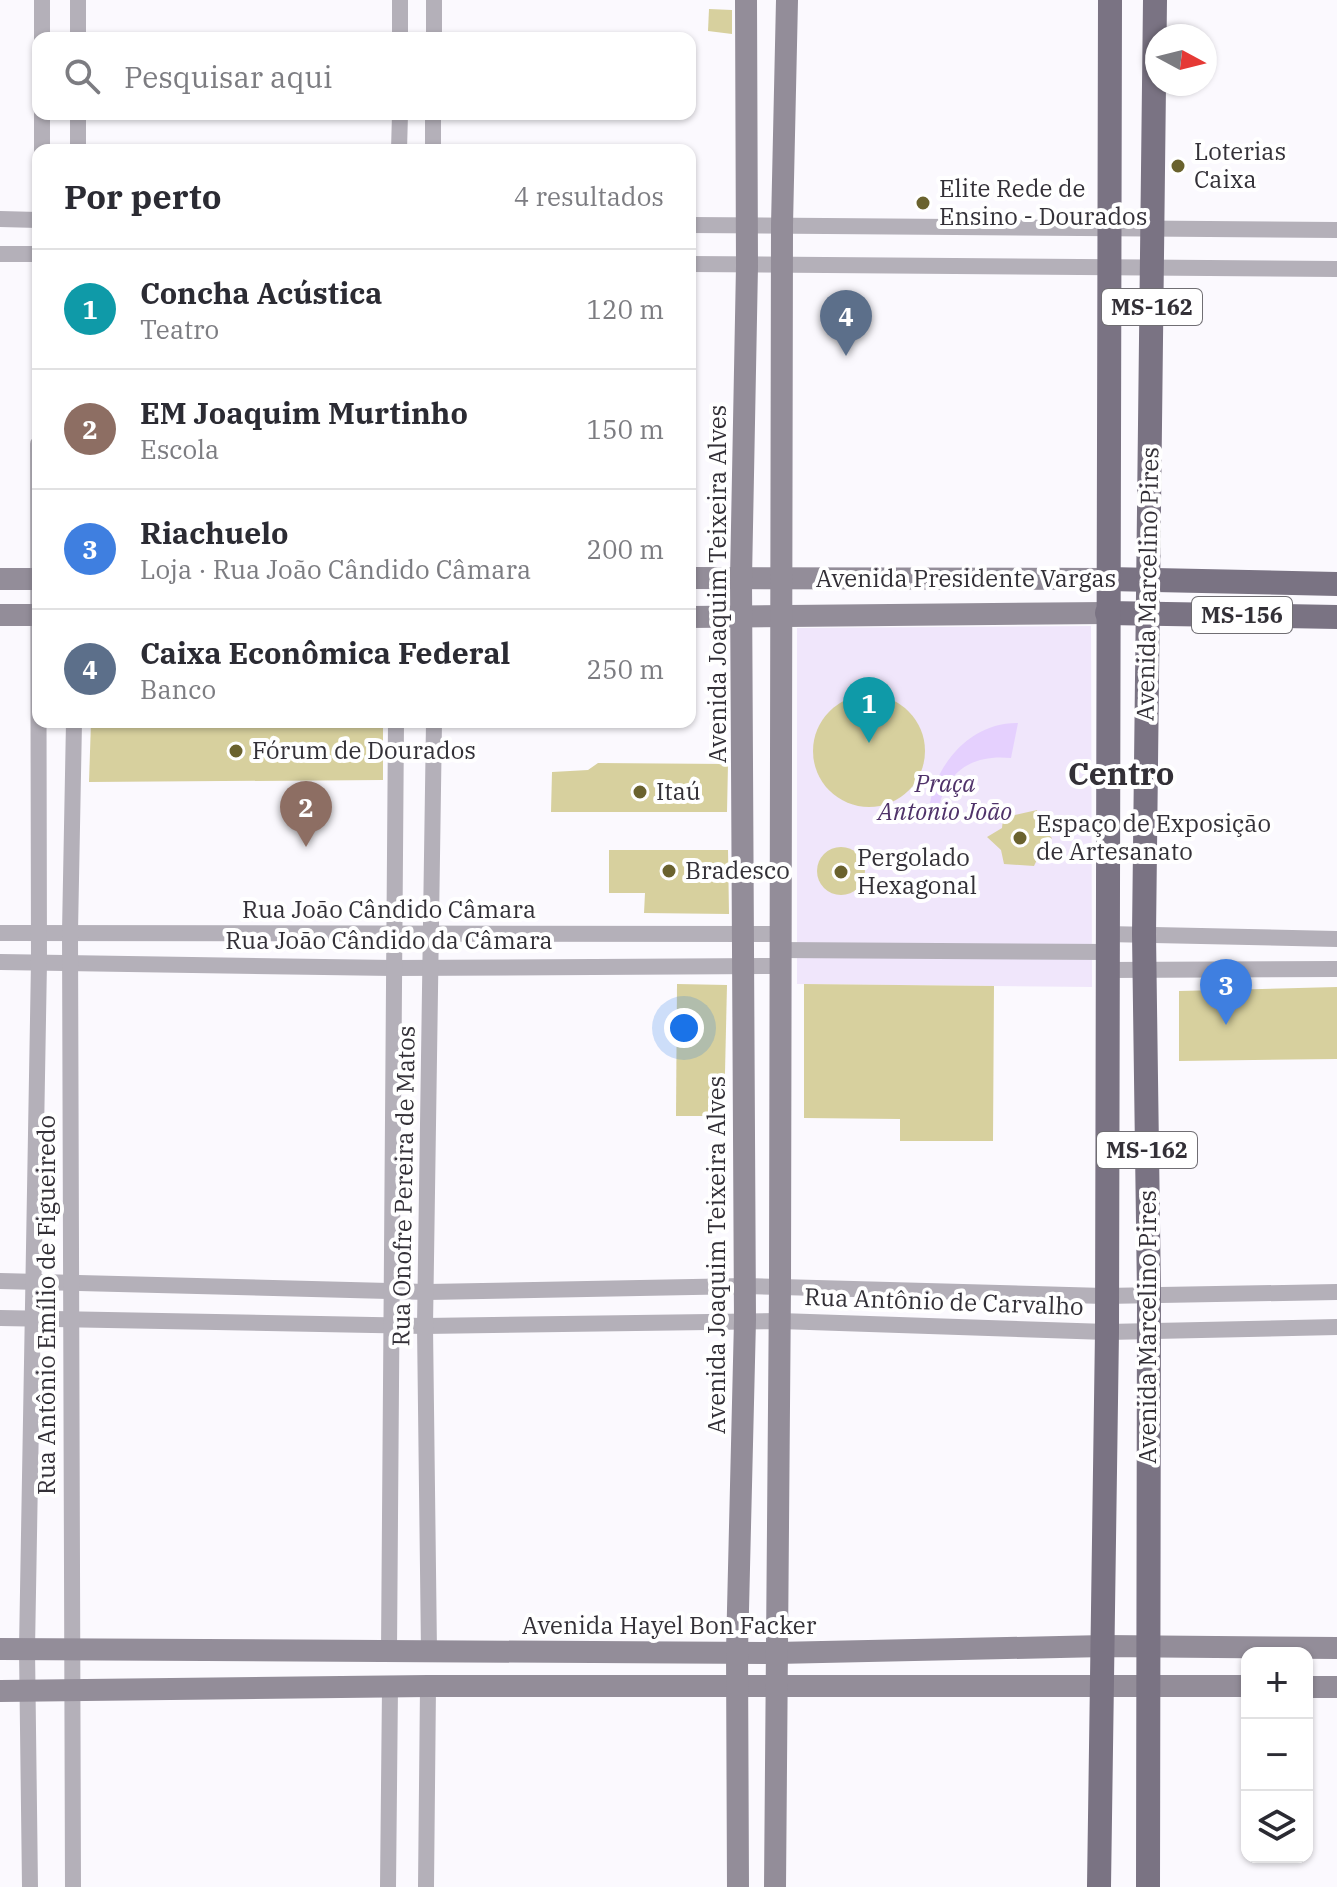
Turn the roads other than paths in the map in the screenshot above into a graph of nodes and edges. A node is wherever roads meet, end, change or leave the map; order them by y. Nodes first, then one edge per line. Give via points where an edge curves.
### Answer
1 (42, 0) edge
2 (78, 0) edge
3 (400, 0) edge
4 (434, 0) edge
5 (746, 0) edge
6 (787, 0) edge
7 (1110, 0) edge
8 (1155, 0) edge
9 (42, 32) edge
10 (78, 32) edge
11 (400, 32) edge
12 (434, 32) edge
13 (42, 120) edge
14 (78, 120) edge
15 (400, 120) edge
16 (433, 120) edge
17 (42, 144) edge
18 (78, 144) edge
19 (399, 144) edge
20 (433, 144) edge
21 (0, 219) edge
22 (32, 220) edge
23 (696, 225) edge
24 (746, 225) junction
25 (782, 225) junction
26 (1111, 229) junction
27 (1152, 229) junction
28 (1337, 230) edge
29 (0, 254) edge
30 (32, 254) edge
31 (696, 264) edge
32 (747, 266) junction
33 (782, 266) junction
34 (1153, 267) junction
35 (1110, 268) junction
36 (1337, 269) edge
37 (696, 578) edge
38 (0, 579) edge
39 (32, 579) edge
40 (741, 579) junction
41 (780, 579) junction
42 (1108, 579) junction
43 (1148, 579) junction
44 (1331, 583) edge
45 (1107, 613) junction
46 (1147, 614) junction
47 (0, 615) edge
48 (32, 615) edge
49 (1330, 616) edge
50 (696, 617) edge
51 (743, 617) junction
52 (780, 617) junction
53 (38, 728) edge
54 (74, 728) edge
55 (396, 728) edge
56 (434, 728) edge
57 (70, 932) junction
58 (0, 933) edge
59 (39, 934) junction
60 (746, 934) junction
61 (1144, 934) junction
62 (392, 935) junction
63 (432, 935) junction
64 (1337, 939) edge
65 (778, 950) junction
66 (1106, 952) junction
67 (71, 961) junction
68 (0, 962) edge
69 (39, 962) junction
70 (744, 966) junction
71 (431, 967) junction
72 (393, 968) junction
73 (1337, 969) edge
74 (1145, 970) junction
75 (0, 1281) edge
76 (36, 1281) junction
77 (71, 1281) junction
78 (745, 1286) junction
79 (780, 1286) junction
80 (391, 1291) junction
81 (427, 1292) junction
82 (1337, 1292) edge
83 (1149, 1294) junction
84 (1104, 1296) junction
85 (0, 1318) edge
86 (35, 1318) junction
87 (72, 1318) junction
88 (745, 1320) junction
89 (780, 1321) junction
90 (390, 1324) junction
91 (425, 1326) junction
92 (1337, 1327) edge
93 (1107, 1332) junction
94 (1148, 1332) junction
95 (1104, 1646) junction
96 (71, 1648) junction
97 (1149, 1648) junction
98 (1337, 1648) edge
99 (0, 1649) edge
100 (27, 1649) junction
101 (389, 1651) junction
102 (429, 1651) junction
103 (737, 1651) junction
104 (776, 1653) junction
105 (428, 1686) junction
106 (738, 1686) junction
107 (1149, 1686) junction
108 (1241, 1686) edge
109 (390, 1687) junction
110 (1105, 1687) junction
111 (1313, 1687) edge
112 (1337, 1687) edge
113 (776, 1688) junction
114 (0, 1691) edge
115 (71, 1691) junction
116 (28, 1692) junction
117 (30, 1887) edge
118 (73, 1887) edge
119 (388, 1887) edge
120 (426, 1887) edge
121 (738, 1887) edge
122 (775, 1887) edge
123 (1099, 1887) edge
124 (1148, 1887) edge

1 - 9 street
2 - 10 street
3 - 11 street
4 - 12 street
5 - 24 main road, Avenida Joaquim Teixeira Alves
6 - 25 main road
7 - 26 main road, Avenida Marcelino Pires / MS-162
8 - 27 main road, Avenida Marcelino Pires / MS-162
13 - 17 street
14 - 18 street
15 - 19 street
16 - 20 street
21 - 22 street
23 - 24 street
24 - 25 street
24 - 32 main road, Avenida Joaquim Teixeira Alves
25 - 26 street
25 - 33 main road
26 - 27 street
26 - 35 main road, Avenida Marcelino Pires / MS-162
27 - 28 street
27 - 34 main road, Avenida Marcelino Pires / MS-162
29 - 30 street
31 - 32 street
32 - 33 street
32 - 40 main road, Avenida Joaquim Teixeira Alves
33 - 35 street
33 - 41 main road
34 - 35 street
34 - 36 street
34 - 43 main road, Avenida Marcelino Pires / MS-162
35 - 42 main road, Avenida Marcelino Pires / MS-162
37 - 40 main road, Avenida Presidente Vargas
38 - 39 main road
40 - 41 main road, Avenida Presidente Vargas
40 - 51 main road, Avenida Joaquim Teixeira Alves
41 - 42 main road, Avenida Presidente Vargas
41 - 52 main road
42 - 43 main road, Avenida Presidente Vargas
42 - 45 main road, Avenida Marcelino Pires / MS-162
43 - 44 main road, Avenida Presidente Vargas
43 - 46 main road, Avenida Marcelino Pires / MS-162
44 - 49 main road
45 - 46 main road, Avenida Presidente Vargas
45 - 52 main road, Avenida Presidente Vargas
45 - 66 main road, Avenida Marcelino Pires / MS-162
46 - 49 main road, Avenida Presidente Vargas / MS-156
46 - 61 main road, Avenida Marcelino Pires / MS-162
47 - 48 main road
50 - 51 main road, Avenida Presidente Vargas
51 - 52 main road, Avenida Presidente Vargas
51 - 60 main road, Avenida Joaquim Teixeira Alves
52 - 65 main road
53 - 59 street, Rua Antônio Emílio de Figueiredo
54 - 57 street, Rua Antônio Emílio de Figueiredo
55 - 62 street, Rua Onofre Pereira de Matos
56 - 63 street, Rua Onofre Pereira de Matos
57 - 59 street, Rua João Cândido Câmara
57 - 62 street, Rua João Cândido Câmara
57 - 67 street, Rua Antônio Emílio de Figueiredo
58 - 59 street, Rua João Cândido Câmara
59 - 69 street, Rua Antônio Emílio de Figueiredo
60 - 63 street, Rua João Cândido Câmara
60 - 65 street, Rua João Cândido Câmara
60 - 70 main road, Avenida Joaquim Teixeira Alves
61 - 64 street, Rua João Cândido Câmara
61 - 66 street, Rua João Cândido Câmara
61 - 74 main road, Avenida Marcelino Pires / MS-162
62 - 63 street, Rua João Cândido Câmara
62 - 72 street, Rua Onofre Pereira de Matos
63 - 71 street, Rua Onofre Pereira de Matos
65 - 66 street, Rua João Cândido Câmara
65 - 70 street, Rua João Cândido da Câmara
65 - 79 main road
66 - 74 street, Rua João Cândido Câmara
66 - 84 main road, Avenida Marcelino Pires / MS-162
67 - 69 street, Rua João Cândido da Câmara
67 - 72 street, Rua João Cândido da Câmara
67 - 77 street, Rua Antônio Emílio de Figueiredo
68 - 69 street, Rua João Cândido da Câmara
69 - 76 street, Rua Antônio Emílio de Figueiredo
70 - 71 street, Rua João Cândido da Câmara
70 - 78 main road, Avenida Joaquim Teixeira Alves
71 - 72 street, Rua João Cândido da Câmara
71 - 81 street, Rua Onofre Pereira de Matos
72 - 80 street, Rua Onofre Pereira de Matos
73 - 74 street, Rua João Cândido Câmara
74 - 83 main road, Avenida Marcelino Pires / MS-162
75 - 76 street, Rua Antônio de Carvalho
76 - 77 street, Rua Antônio de Carvalho
76 - 86 street, Rua Antônio Emílio de Figueiredo
77 - 80 street, Rua Antônio de Carvalho
77 - 87 street, Rua Antônio Emílio de Figueiredo
78 - 79 street, Rua Antônio de Carvalho
78 - 81 street, Rua Antônio de Carvalho
78 - 88 main road, Avenida Joaquim Teixeira Alves
79 - 84 street, Rua Antônio de Carvalho
79 - 89 main road
80 - 81 street, Rua Antônio de Carvalho
80 - 90 street, Rua Onofre Pereira de Matos
81 - 91 street, Rua Onofre Pereira de Matos
82 - 83 street, Rua Antônio de Carvalho
83 - 84 street, Rua Antônio de Carvalho
83 - 94 main road, Avenida Marcelino Pires / MS-162
84 - 93 main road, Avenida Marcelino Pires
85 - 86 street, Rua Antônio de Carvalho
86 - 87 street, Rua Antônio de Carvalho
86 - 100 street, Rua Antônio Emílio de Figueiredo
87 - 90 street, Rua Antônio de Carvalho
87 - 96 street, Rua Antônio Emílio de Figueiredo
88 - 89 street, Rua Antônio de Carvalho
88 - 91 street, Rua Antônio de Carvalho
88 - 103 main road, Avenida Joaquim Teixeira Alves
89 - 93 street, Rua Antônio de Carvalho
89 - 104 main road
90 - 91 street, Rua Antônio de Carvalho
90 - 101 street, Rua Onofre Pereira de Matos
91 - 102 street, Rua Onofre Pereira de Matos
92 - 94 street, Rua Antônio de Carvalho
93 - 94 street, Rua Antônio de Carvalho
93 - 95 main road, Avenida Marcelino Pires
94 - 97 main road, Avenida Marcelino Pires / MS-162
95 - 97 main road, Avenida Hayel Bon Facker
95 - 104 main road, Avenida Hayel Bon Facker
95 - 110 main road, Avenida Marcelino Pires
96 - 100 main road, Avenida Hayel Bon Facker
96 - 101 main road, Avenida Hayel Bon Facker
96 - 115 street, Rua Antônio Emílio de Figueiredo
97 - 98 main road, Avenida Hayel Bon Facker
97 - 107 main road, Avenida Marcelino Pires / MS-162
99 - 100 main road, Avenida Hayel Bon Facker
100 - 116 street, Rua Antônio Emílio de Figueiredo
101 - 102 main road, Avenida Hayel Bon Facker
102 - 103 main road, Avenida Hayel Bon Facker
103 - 104 main road, Avenida Hayel Bon Facker
103 - 106 main road, Avenida Joaquim Teixeira Alves
104 - 113 main road
105 - 106 main road
105 - 109 main road
105 - 120 street
106 - 113 main road
106 - 121 main road, Avenida Joaquim Teixeira Alves
107 - 108 main road
107 - 110 main road
107 - 124 main road, Avenida Marcelino Pires / MS-162
109 - 115 main road
109 - 119 street
110 - 113 main road
110 - 123 main road, Avenida Marcelino Pires
111 - 112 main road
113 - 122 main road
114 - 116 main road
115 - 116 main road
115 - 118 street, Rua Antônio Emílio de Figueiredo
116 - 117 street, Rua Antônio Emílio de Figueiredo

